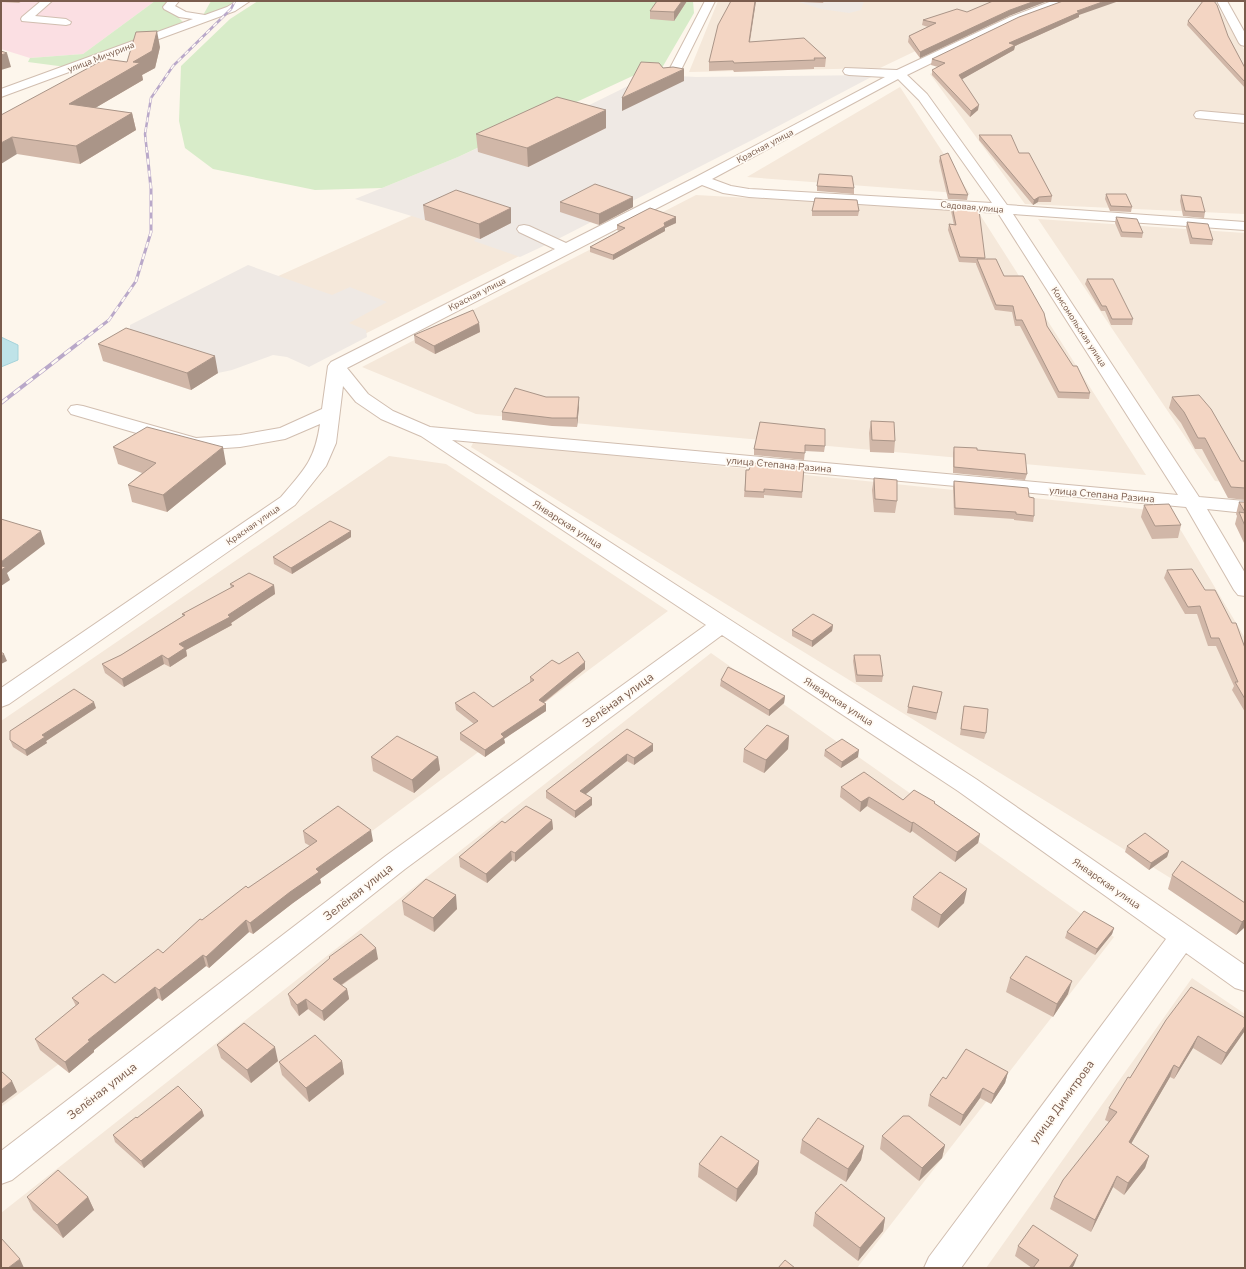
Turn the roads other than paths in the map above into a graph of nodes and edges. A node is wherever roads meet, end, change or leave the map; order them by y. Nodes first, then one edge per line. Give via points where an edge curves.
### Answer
1 (47, 1) edge
2 (174, 1) edge
3 (245, 1) edge
4 (710, 1) edge
5 (1062, 1) edge
6 (1222, 1) edge
7 (208, 6) dead end
8 (202, 17) junction
9 (66, 22) dead end
10 (1245, 43) edge
11 (849, 71) dead end
12 (671, 74) edge
13 (899, 74) junction
14 (1, 93) edge
15 (1200, 115) dead end
16 (1245, 119) edge
17 (701, 180) junction
18 (1003, 209) junction
19 (1245, 226) edge
20 (524, 230) dead end
21 (565, 248) junction
22 (329, 364) junction
23 (77, 410) dead end
24 (331, 412) junction
25 (427, 432) junction
26 (1193, 503) junction
27 (1245, 507) edge
28 (1245, 590) edge
29 (722, 624) junction
30 (1, 699) edge
31 (1183, 936) junction
32 (1245, 980) edge
33 (1, 1170) edge
34 (941, 1268) edge

1 - 9 street via 26,19
2 - 8 street via 168,7 183,15
3 - 8 street, улица Мичурина via 231,9
4 - 12 street
5 - 13 street, Красная улица via 1014,19
6 - 10 street
7 - 8 street
8 - 14 street, улица Мичурина
11 - 13 street
13 - 17 street, Красная улица
13 - 18 street, Комсомольская улица via 923,97
15 - 16 street
17 - 18 street, Садовая улица via 728,190 749,193
17 - 21 street, Красная улица
18 - 19 street, Садовая улица
18 - 26 street, Комсомольская улица
20 - 21 street
21 - 22 street, Красная улица
22 - 24 street, Красная улица
22 - 25 street, улица Степана Разина via 362,398 387,414
23 - 24 street via 195,444 240,441 285,433
24 - 30 street, Красная улица via 327,443 317,466 288,501
25 - 26 street, улица Степана Разина
25 - 29 street, Январская улица
26 - 27 street, улица Степана Разина
26 - 28 street, Комсомольская улица
29 - 31 street, Январская улица via 967,785
29 - 33 street, Зелёная улица via 396,862
31 - 32 street, Январская улица
31 - 34 street, улица Димитрова

